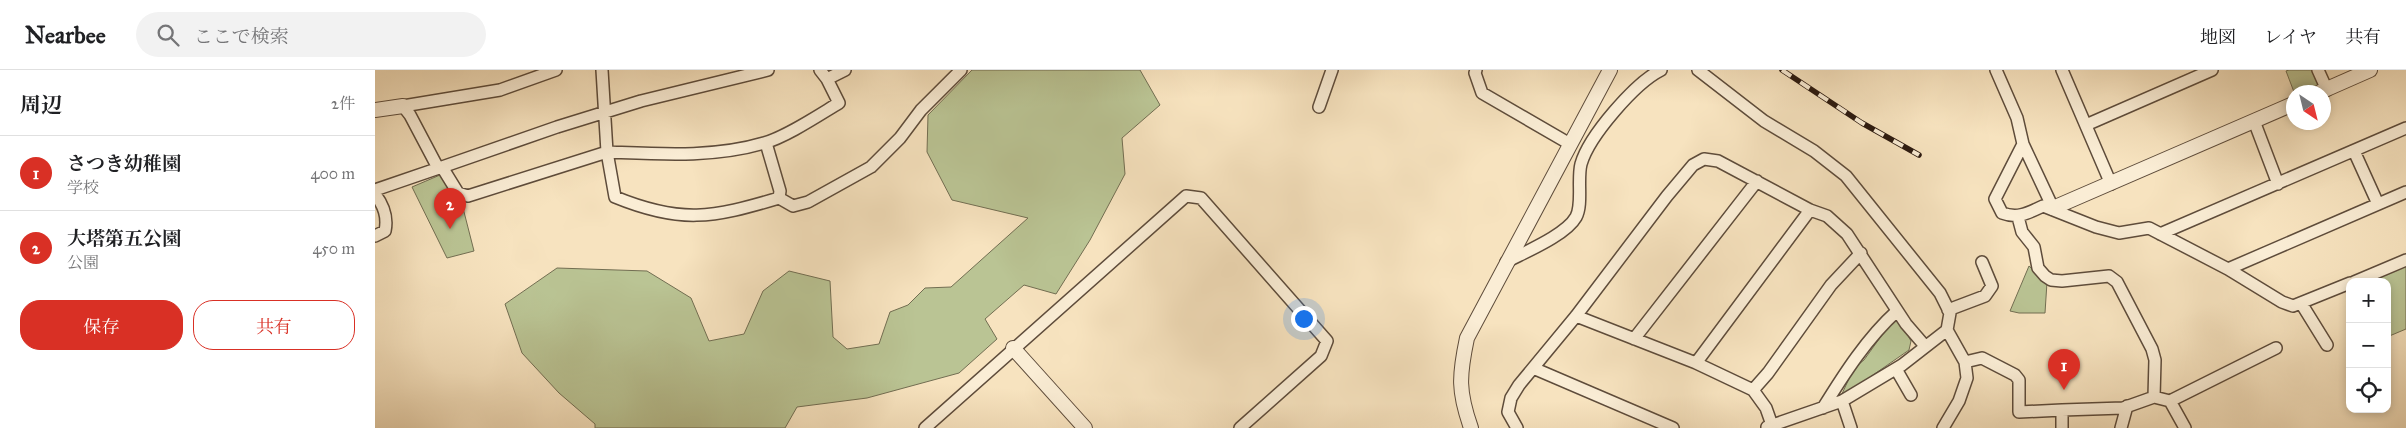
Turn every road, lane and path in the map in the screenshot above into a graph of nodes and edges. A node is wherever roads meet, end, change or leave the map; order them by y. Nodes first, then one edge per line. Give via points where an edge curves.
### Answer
1 (556, 70) edge
2 (602, 70) edge
3 (768, 70) edge
4 (845, 70) edge
5 (961, 70) edge
6 (1332, 70) edge
7 (1476, 70) edge
8 (1610, 70) edge
9 (1661, 70) edge
10 (1698, 70) edge
11 (1996, 70) edge
12 (2062, 70) edge
13 (2212, 70) edge
14 (2318, 70) edge
15 (2371, 70) edge
16 (823, 74) edge
17 (730, 75) edge
18 (2322, 85) edge
19 (2331, 88) edge
20 (403, 106) junction
21 (1319, 106) dead end
22 (2286, 107) edge
23 (375, 110) edge
24 (605, 112) junction
25 (2254, 121) junction
26 (2085, 125) junction
27 (2406, 128) edge
28 (766, 143) junction
29 (1569, 144) junction
30 (2023, 144) junction
31 (2354, 150) junction
32 (607, 152) junction
33 (440, 167) junction
34 (1757, 181) junction
35 (2111, 184) junction
36 (2278, 184) junction
37 (375, 192) edge
38 (2406, 192) edge
39 (779, 198) junction
40 (2378, 204) junction
41 (2053, 208) junction
42 (1810, 210) junction
43 (2018, 217) junction
44 (2160, 234) junction
45 (375, 236) edge
46 (1861, 253) junction
47 (2406, 260) edge
48 (1506, 262) junction
49 (1982, 262) dead end
50 (2227, 269) junction
51 (2363, 278) edge
52 (2346, 286) edge
53 (2301, 303) junction
54 (1948, 310) junction
55 (1897, 311) junction
56 (1576, 316) junction
57 (1947, 330) junction
58 (1634, 339) junction
59 (2327, 345) dead end
60 (1925, 346) junction
61 (1013, 348) junction
62 (2276, 348) dead end
63 (1965, 362) junction
64 (1695, 363) junction
65 (1533, 368) junction
66 (1896, 369) junction
67 (1753, 390) junction
68 (1911, 395) dead end
69 (2154, 397) junction
70 (1842, 401) junction
71 (2170, 401) junction
72 (2127, 406) junction
73 (1823, 408) junction
74 (2062, 410) junction
75 (1769, 426) edge
76 (925, 428) edge
77 (1085, 428) edge
78 (1240, 428) edge
79 (1471, 428) edge
80 (1517, 428) edge
81 (1673, 428) edge
82 (1851, 428) edge
83 (1943, 428) edge
84 (2062, 428) edge
85 (2121, 428) edge
86 (2185, 428) edge

1 - 20 street via 500,90
2 - 24 street
3 - 17 street
4 - 16 street
5 - 39 street via 871,167 808,202 793,206
6 - 21 street
7 - 29 street via 1482,93
8 - 29 street
9 - 48 street via 1626,97 1591,144 1580,169 1577,216 1569,227
10 - 54 street via 1764,121 1846,176 1940,293
11 - 30 street via 2017,118
12 - 26 street
13 - 26 street
14 - 18 street
15 - 19 street
16 - 28 street via 839,103
17 - 24 street
20 - 23 street
20 - 33 street
22 - 25 street
24 - 32 street
24 - 33 street
25 - 35 street
25 - 36 street
26 - 35 street
27 - 31 street
28 - 32 street via 677,155
28 - 39 street via 781,191
29 - 48 street
30 - 41 street
30 - 43 street via 1995,199 2002,214
31 - 36 street
31 - 40 street
32 - 33 street via 468,196 458,193
32 - 39 street via 615,197 660,212 684,217 711,215
33 - 37 street
34 - 42 street
34 - 56 street via 1718,161 1704,159 1693,165
34 - 58 street
35 - 41 street
36 - 44 street
37 - 45 street via 387,220 385,231
38 - 40 street
40 - 50 street
41 - 43 street via 2043,206
41 - 44 street via 2119,233 2149,228
42 - 46 street via 1827,216 1847,234
42 - 64 street
43 - 69 street via 2022,232 2034,247 2038,268 2051,280 2109,276 2117,282 2152,349 2155,360
44 - 50 street
46 - 55 street
46 - 67 street via 1831,285
47 - 51 street
48 - 79 street via 1467,338 1461,368 1461,400
49 - 54 street via 1992,286 1985,296
50 - 53 street via 2282,302 2293,306
52 - 53 street
53 - 59 street
54 - 57 street
55 - 60 street
55 - 73 street via 1882,324
56 - 58 street
56 - 65 street
57 - 60 street
57 - 63 street
58 - 64 street
60 - 66 street
61 - 76 street
61 - 77 street
61 - 78 street via 1185,196 1201,198 1327,341 1321,356
62 - 71 street
63 - 74 street via 1982,358 2015,375 2019,380 2019,412
63 - 83 street via 1967,378 1959,401
64 - 67 street
65 - 80 street via 1511,398 1508,412
65 - 81 street
66 - 68 street
66 - 70 street
67 - 75 street via 1766,408
69 - 71 street
69 - 72 street
70 - 73 street
70 - 82 street
71 - 86 street
72 - 74 street
72 - 85 street
73 - 75 street
74 - 84 street

